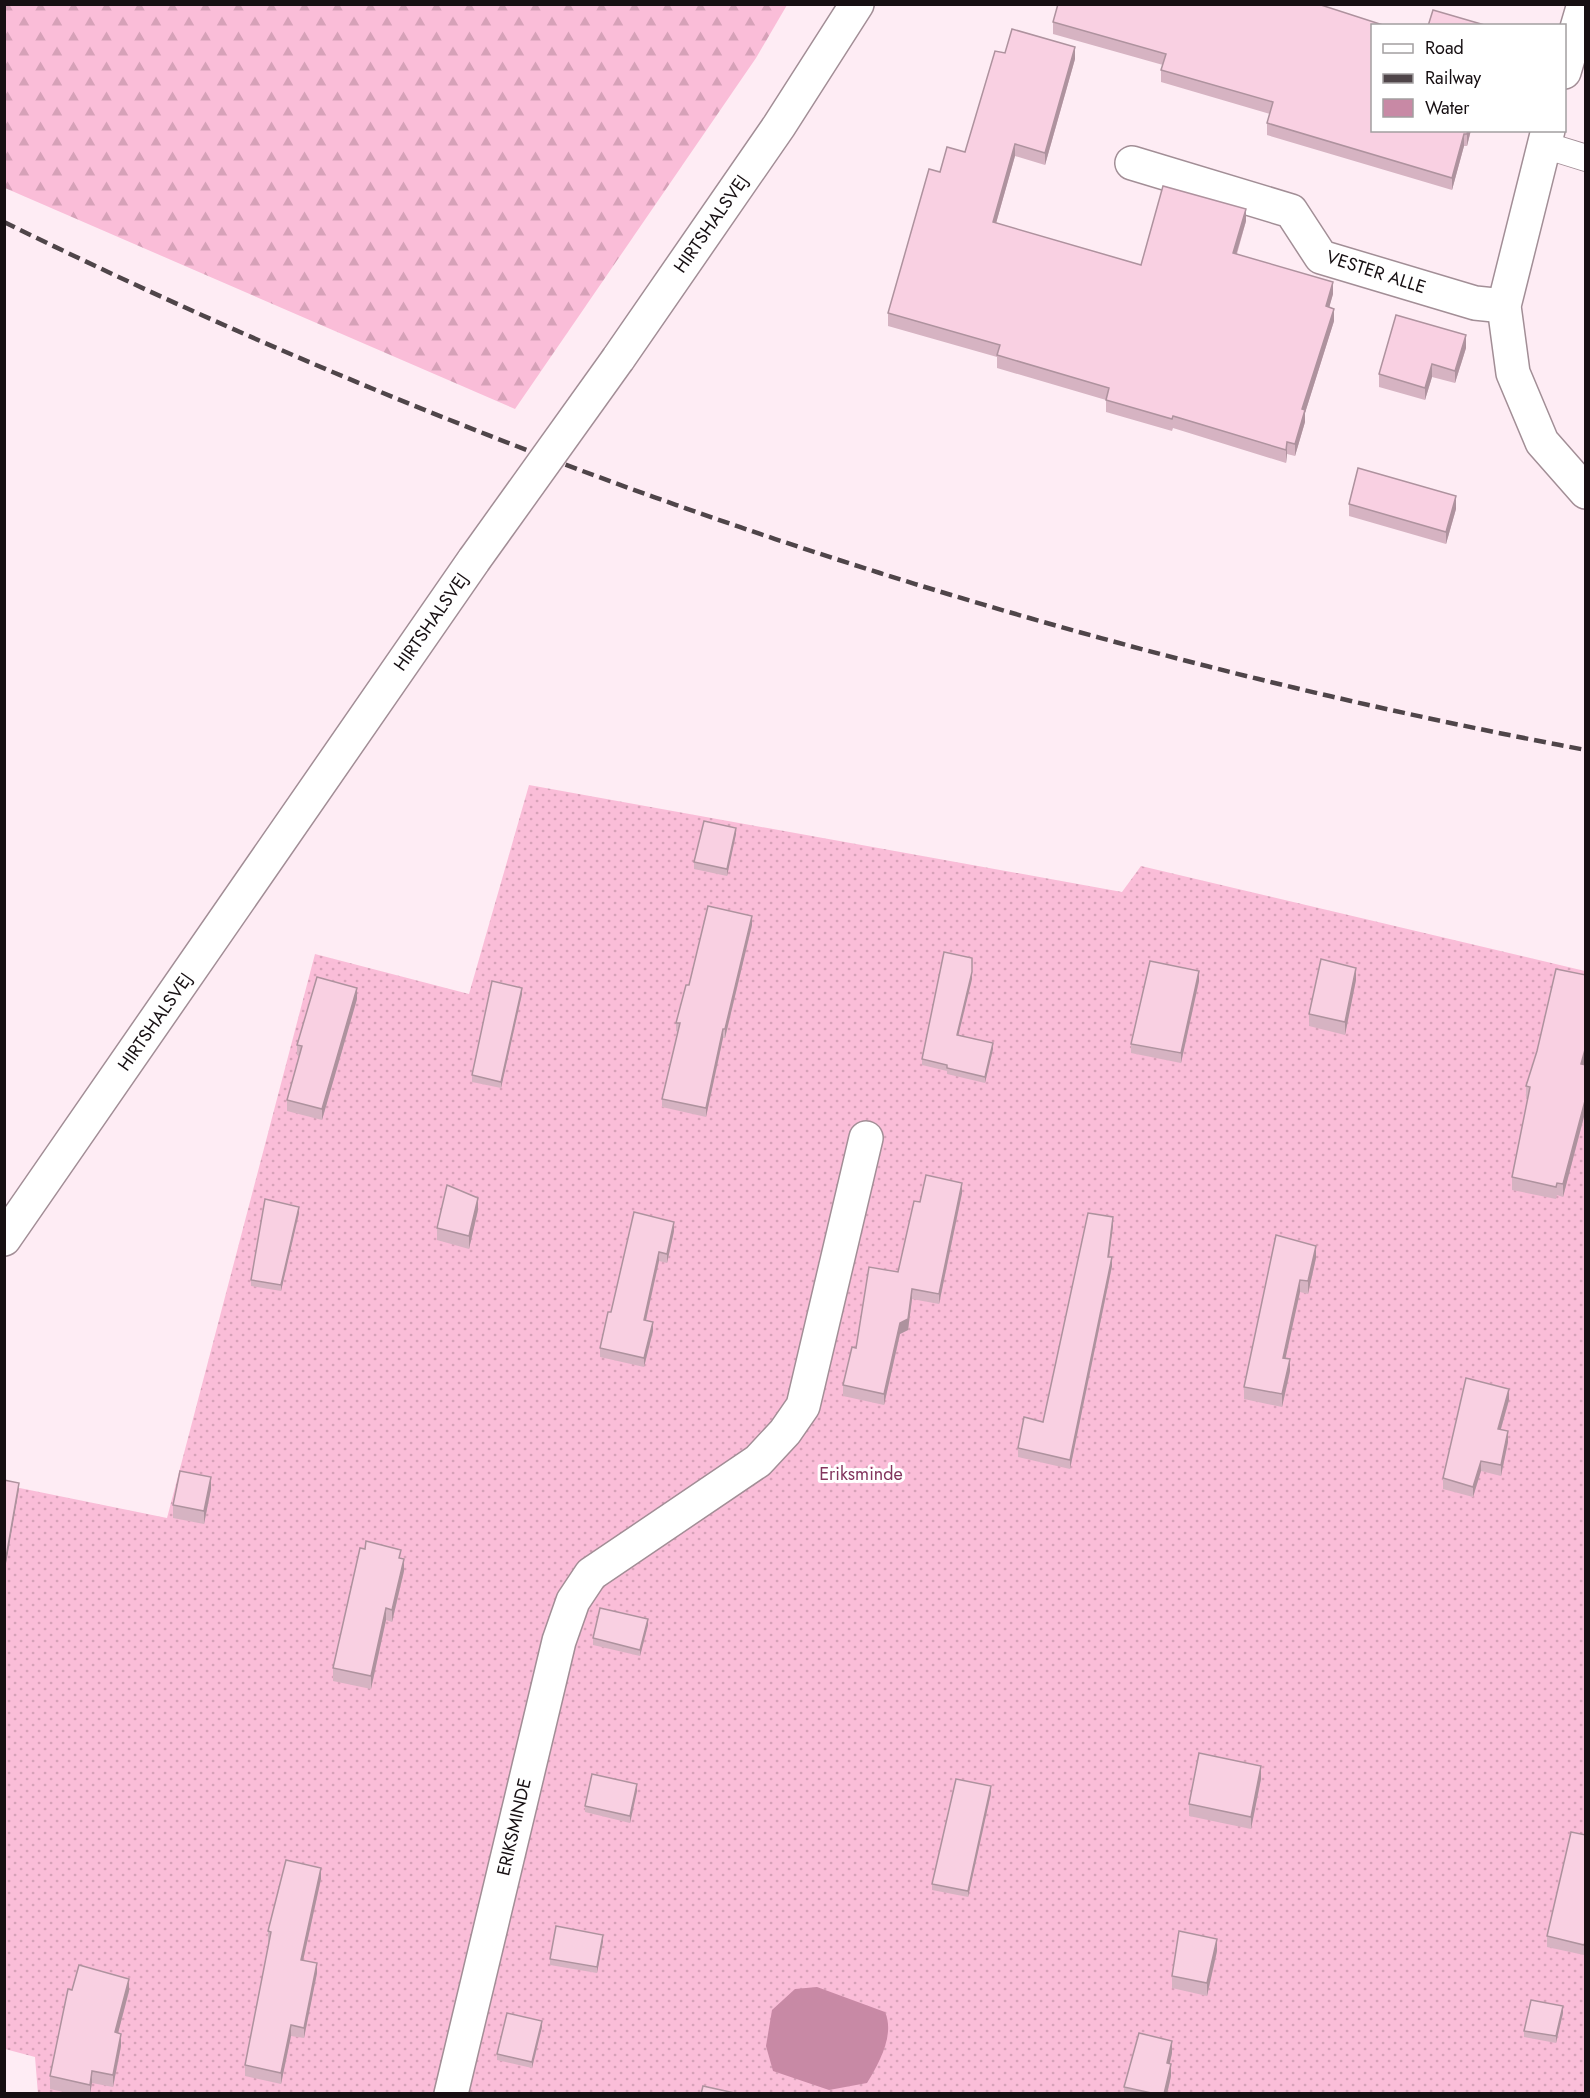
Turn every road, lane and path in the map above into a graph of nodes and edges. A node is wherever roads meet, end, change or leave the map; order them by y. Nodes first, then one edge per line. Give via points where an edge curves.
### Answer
1 (857, 4) edge
2 (1584, 4) edge
3 (1566, 65) edge
4 (1546, 138) edge
5 (1586, 158) edge
6 (1131, 163) dead end
7 (1504, 306) junction
8 (1586, 492) edge
9 (866, 1138) dead end
10 (4, 1239) edge
11 (451, 2094) edge

1 - 10 street, HIRTSHALSVEJ, bridge via 779,126
2 - 3 street
4 - 5 lane
4 - 7 street
6 - 7 street, VESTER ALLE via 1291,211 1321,257 1475,303
7 - 8 street via 1513,373 1542,442
9 - 11 street, ERIKSMINDE via 803,1406 759,1461 591,1574 573,1601 559,1641

